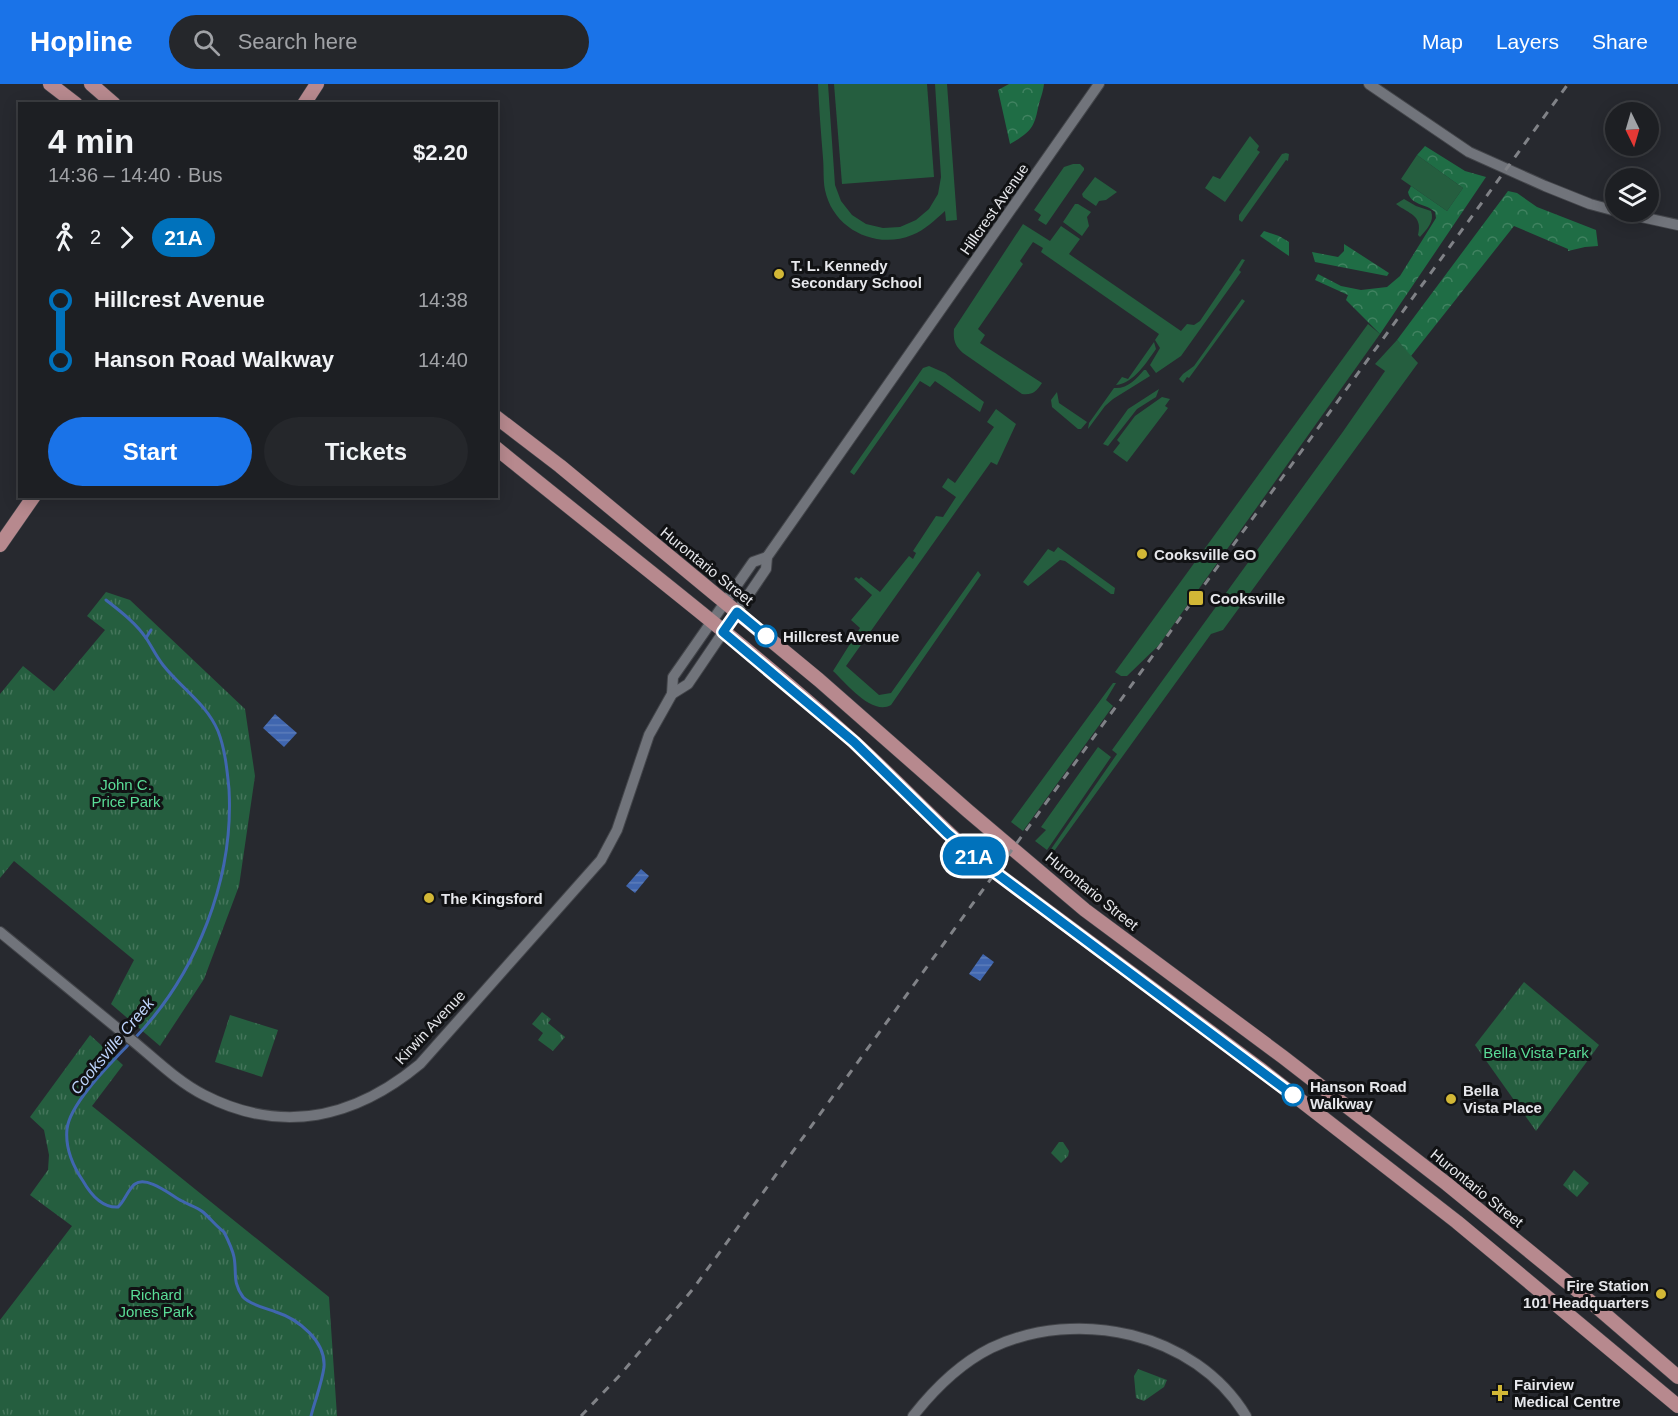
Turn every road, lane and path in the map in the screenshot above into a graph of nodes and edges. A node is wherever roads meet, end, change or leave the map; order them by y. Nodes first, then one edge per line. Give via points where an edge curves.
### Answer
1 (50, 84) edge
2 (91, 84) edge
3 (317, 84) edge
4 (1099, 84) edge
5 (1369, 84) edge
6 (73, 102) edge
7 (112, 102) edge
8 (305, 102) edge
9 (1605, 208) edge
10 (1659, 221) edge
11 (1678, 225) edge
12 (498, 419) edge
13 (498, 450) edge
14 (33, 498) edge
15 (0, 545) edge
16 (767, 557) junction
17 (725, 603) junction
18 (737, 612) junction
19 (712, 622) junction
20 (723, 632) junction
21 (672, 694) junction
22 (0, 932) edge
23 (1678, 1377) edge
24 (1678, 1406) edge
25 (913, 1416) edge
26 (1246, 1416) edge

1 - 6 main road
2 - 7 main road
3 - 8 main road
4 - 16 street, Hillcrest Avenue
5 - 9 street via 1469,152
10 - 11 street
12 - 17 main road, Hurontario Street
13 - 19 main road
14 - 15 main road
16 - 17 street, Hillcrest Avenue via 753,562
16 - 18 street, Hillcrest Avenue via 766,569
17 - 18 main road, Hurontario Street
17 - 19 street, Kirwin Avenue
18 - 20 street, Hillcrest Avenue
18 - 23 main road, Hurontario Street via 1085,910 1447,1184
19 - 20 main road
19 - 21 street, Kirwin Avenue via 674,676
20 - 21 street, Kirwin Avenue via 688,684
20 - 24 main road via 854,742 976,858 1259,1068 1457,1222
21 - 22 street, Kirwin Avenue via 649,735 616,830 601,860 428,1055 399,1082 336,1112 286,1118 246,1112 203,1095
25 - 26 street via 939,1384 990,1349 1047,1330 1091,1328 1126,1333 1176,1352 1217,1382

